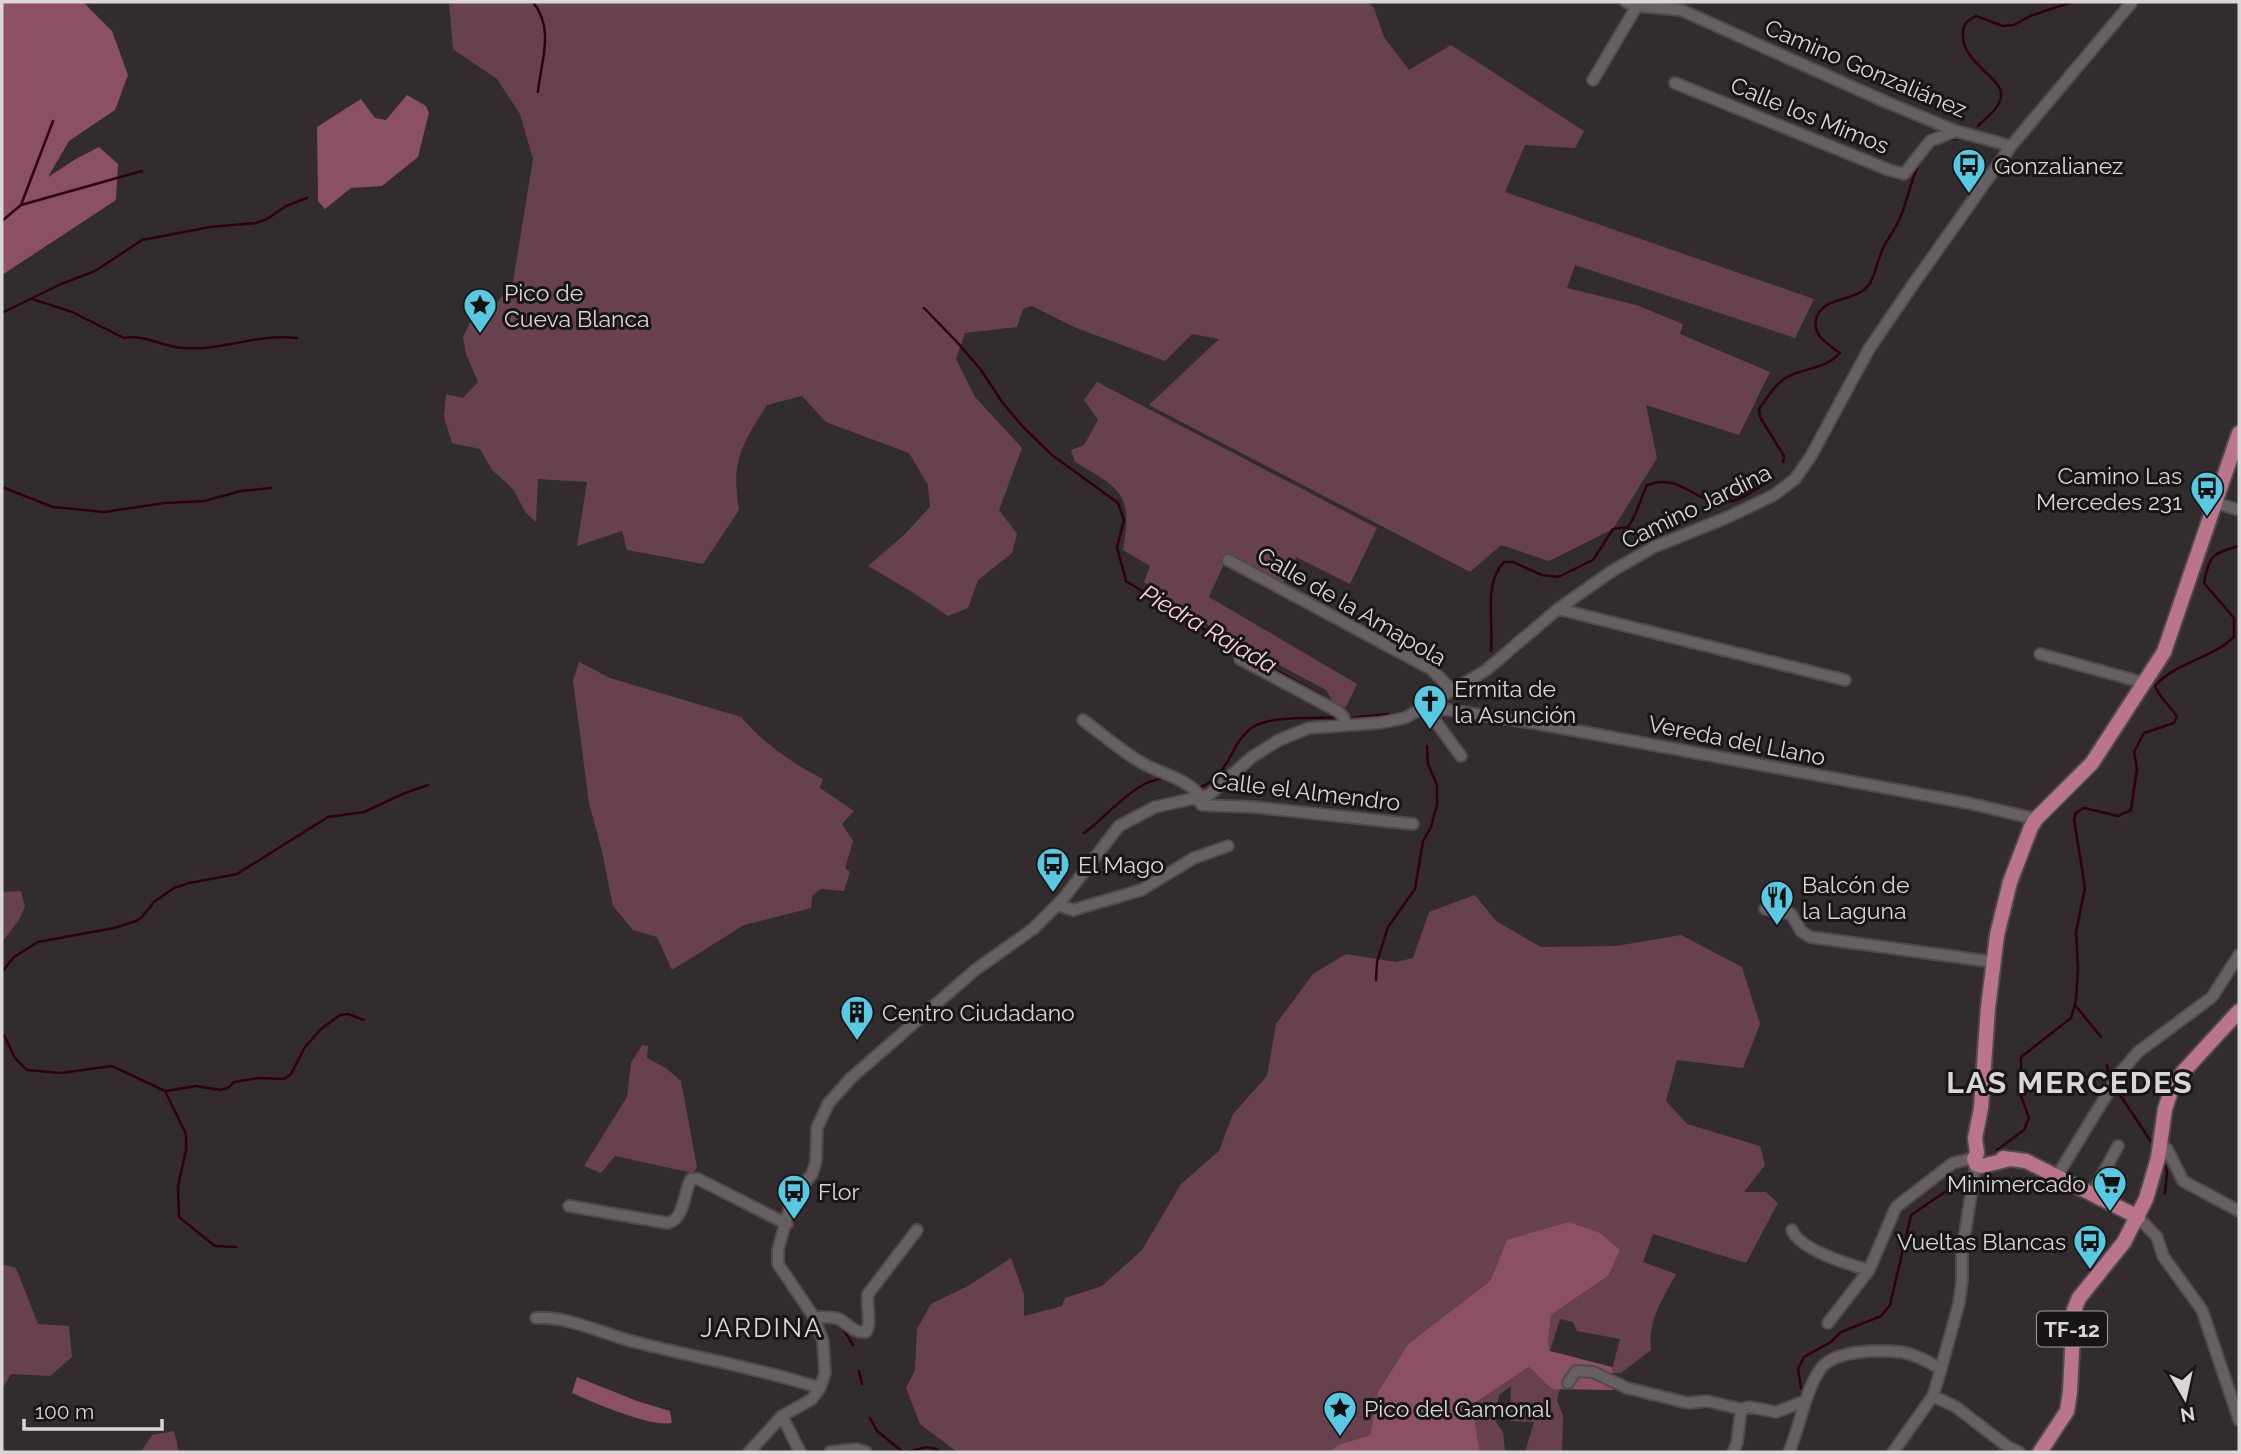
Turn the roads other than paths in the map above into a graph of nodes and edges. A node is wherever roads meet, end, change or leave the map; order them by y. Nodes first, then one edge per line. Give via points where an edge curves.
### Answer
1 (2132, 2) edge
2 (1631, 4) edge
3 (1593, 80) dead end
4 (1675, 83) dead end
5 (1956, 131) junction
6 (2011, 146) junction
7 (2239, 433) edge
8 (2216, 503) junction
9 (2239, 510) edge
10 (1228, 560) dead end
11 (1558, 609) junction
12 (2040, 654) dead end
13 (1240, 659) dead end
14 (1845, 680) dead end
15 (2145, 683) junction
16 (1452, 690) junction
17 (1428, 705) junction
18 (1083, 720) dead end
19 (1345, 725) junction
20 (1461, 756) dead end
21 (1198, 796) junction
22 (2036, 819) junction
23 (1413, 824) dead end
24 (1228, 845) dead end
25 (1058, 905) junction
26 (1765, 909) dead end
27 (2239, 955) edge
28 (1994, 961) junction
29 (2239, 1011) edge
30 (2160, 1143) junction
31 (2118, 1146) dead end
32 (1980, 1159) junction
33 (2057, 1176) junction
34 (2092, 1194) junction
35 (569, 1206) dead end
36 (2239, 1211) edge
37 (2138, 1217) junction
38 (787, 1224) junction
39 (918, 1230) dead end
40 (1792, 1230) dead end
41 (1869, 1270) junction
42 (814, 1317) junction
43 (536, 1318) dead end
44 (1828, 1323) dead end
45 (1941, 1369) junction
46 (1568, 1383) dead end
47 (820, 1388) junction
48 (1933, 1396) junction
49 (1805, 1401) junction
50 (1741, 1409) junction
51 (782, 1416) junction
52 (2239, 1420) edge
53 (749, 1452) edge
54 (800, 1452) edge
55 (830, 1452) edge
56 (866, 1452) edge
57 (1733, 1452) edge
58 (1789, 1452) edge
59 (1893, 1452) edge
60 (2019, 1452) edge
61 (2040, 1452) edge

1 - 6 street, Camino Jardina
2 - 3 street
2 - 5 street, Camino Gonzaliánez via 1681,10
4 - 5 street, Calle los Mimos via 1904,174 1930,141
5 - 6 street, Camino Gonzaliánez
6 - 11 street, Camino Jardina via 1870,349 1794,480 1728,517 1654,547
7 - 8 main road
8 - 9 street
8 - 15 main road via 2171,636
10 - 16 street, Calle de la Amapola via 1431,669
11 - 14 street
11 - 16 street, Camino Jardina via 1485,671
12 - 15 street
13 - 19 street via 1339,712
15 - 22 main road via 2092,763
16 - 17 street, Camino Jardina
17 - 19 street, Camino Jardina via 1397,720
17 - 20 street
17 - 22 street, Vereda del Llano
18 - 21 street via 1142,763 1195,789
19 - 21 street, Camino Jardina via 1309,728 1279,740 1209,795
21 - 23 street, Calle el Almendro via 1202,804
21 - 25 street, Camino Jardina via 1155,807 1119,826
22 - 28 main road via 2010,882
24 - 25 street via 1194,858 1141,890 1073,911
25 - 38 street, Camino Jardina via 926,1012 851,1077 828,1104 817,1128 812,1174 792,1199
26 - 28 street via 1791,914 1810,937
27 - 33 street via 2212,997 2138,1052 2120,1073
28 - 32 main road via 1975,1138
29 - 30 main road, TF-12 via 2172,1088
30 - 36 street via 2183,1181
30 - 37 main road, TF-12 via 2149,1193
31 - 34 street
32 - 33 main road via 2023,1160
32 - 41 street via 1952,1163 1896,1207
32 - 45 street via 1962,1251 1959,1303
33 - 34 main road
34 - 37 main road
35 - 38 street via 674,1222 686,1187 696,1179
37 - 52 street via 2157,1237 2163,1256 2202,1310
37 - 61 main road, TF-12 via 2121,1247 2079,1298 2072,1323 2067,1411
38 - 42 street, Camino Jardina via 778,1264
39 - 42 street via 868,1294 866,1332 839,1320
40 - 41 street via 1798,1240 1816,1250
41 - 44 street
42 - 47 street, Camino Jardina via 823,1341 825,1373
43 - 47 street via 553,1317
45 - 48 street
45 - 49 street via 1902,1352 1848,1354 1825,1363
46 - 50 street via 1576,1371 1585,1370 1637,1391 1688,1404 1707,1401
47 - 51 street via 812,1399
48 - 59 street
48 - 60 street
49 - 50 street via 1776,1412
49 - 58 street
50 - 57 street
51 - 53 street
51 - 54 street
55 - 56 street

